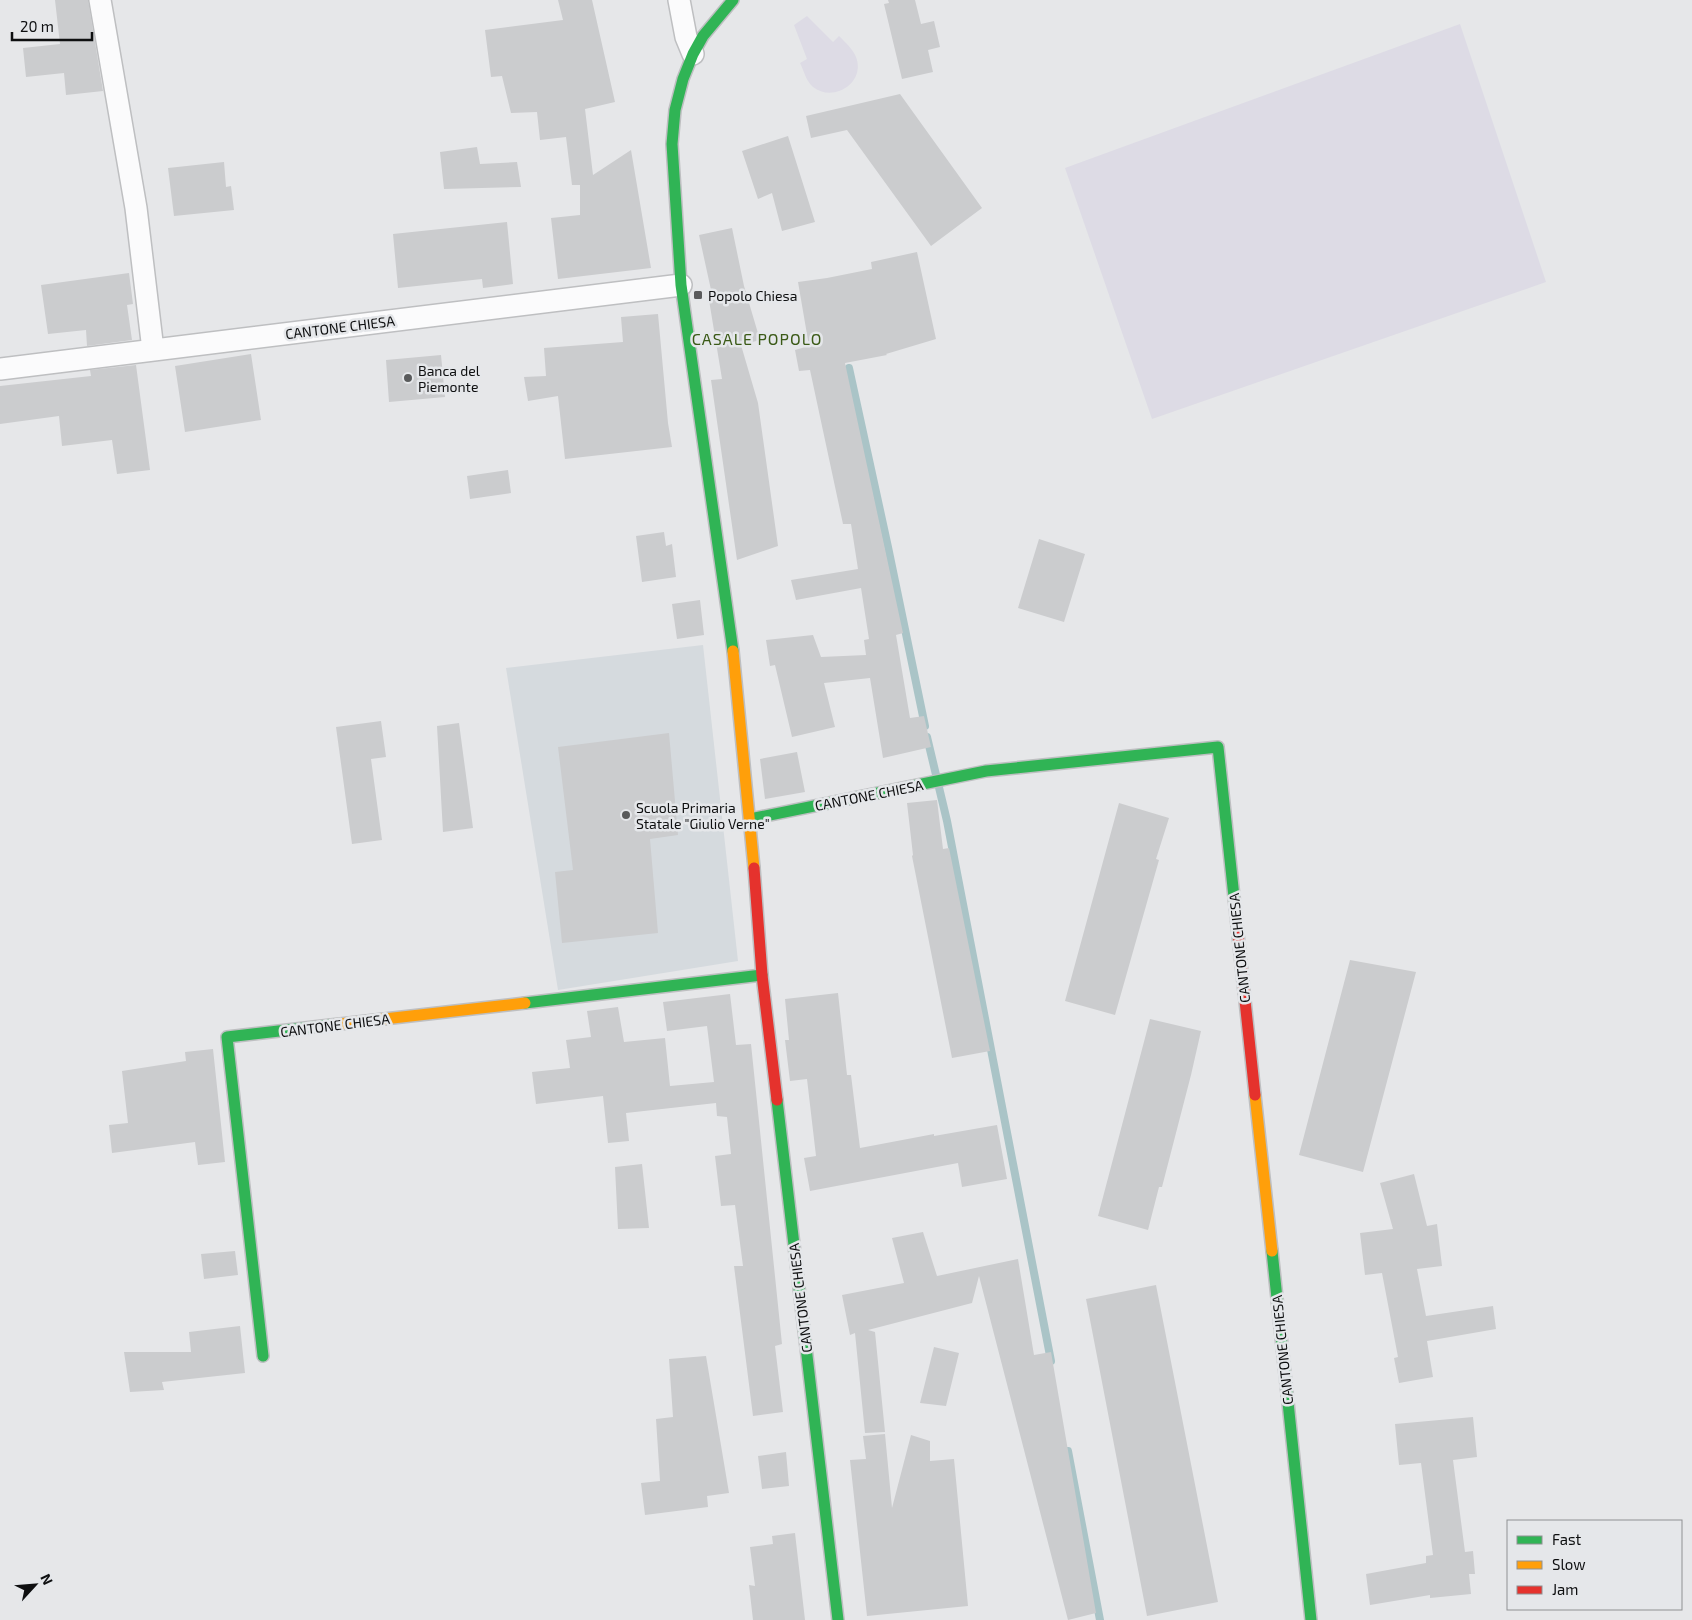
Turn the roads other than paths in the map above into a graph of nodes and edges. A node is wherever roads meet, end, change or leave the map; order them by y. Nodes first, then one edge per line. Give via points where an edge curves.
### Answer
1 (100, 0) edge
2 (679, 0) edge
3 (733, 0) edge
4 (693, 54) junction
5 (681, 285) junction
6 (153, 350) junction
7 (0, 369) edge
8 (750, 819) junction
9 (762, 975) junction
10 (263, 1356) dead end
11 (838, 1620) edge
12 (1311, 1620) edge

1 - 6 street via 136,208
2 - 4 street via 686,37
3 - 4 street, CANTONE CHIESA via 703,36
4 - 5 street, CANTONE CHIESA via 675,110 672,144
5 - 6 street, CANTONE CHIESA
5 - 8 street, CANTONE CHIESA via 730,622
6 - 7 street, CANTONE CHIESA
8 - 9 street, CANTONE CHIESA
8 - 12 street, CANTONE CHIESA via 986,772 1218,747
9 - 10 street, CANTONE CHIESA via 227,1037
9 - 11 street, CANTONE CHIESA

